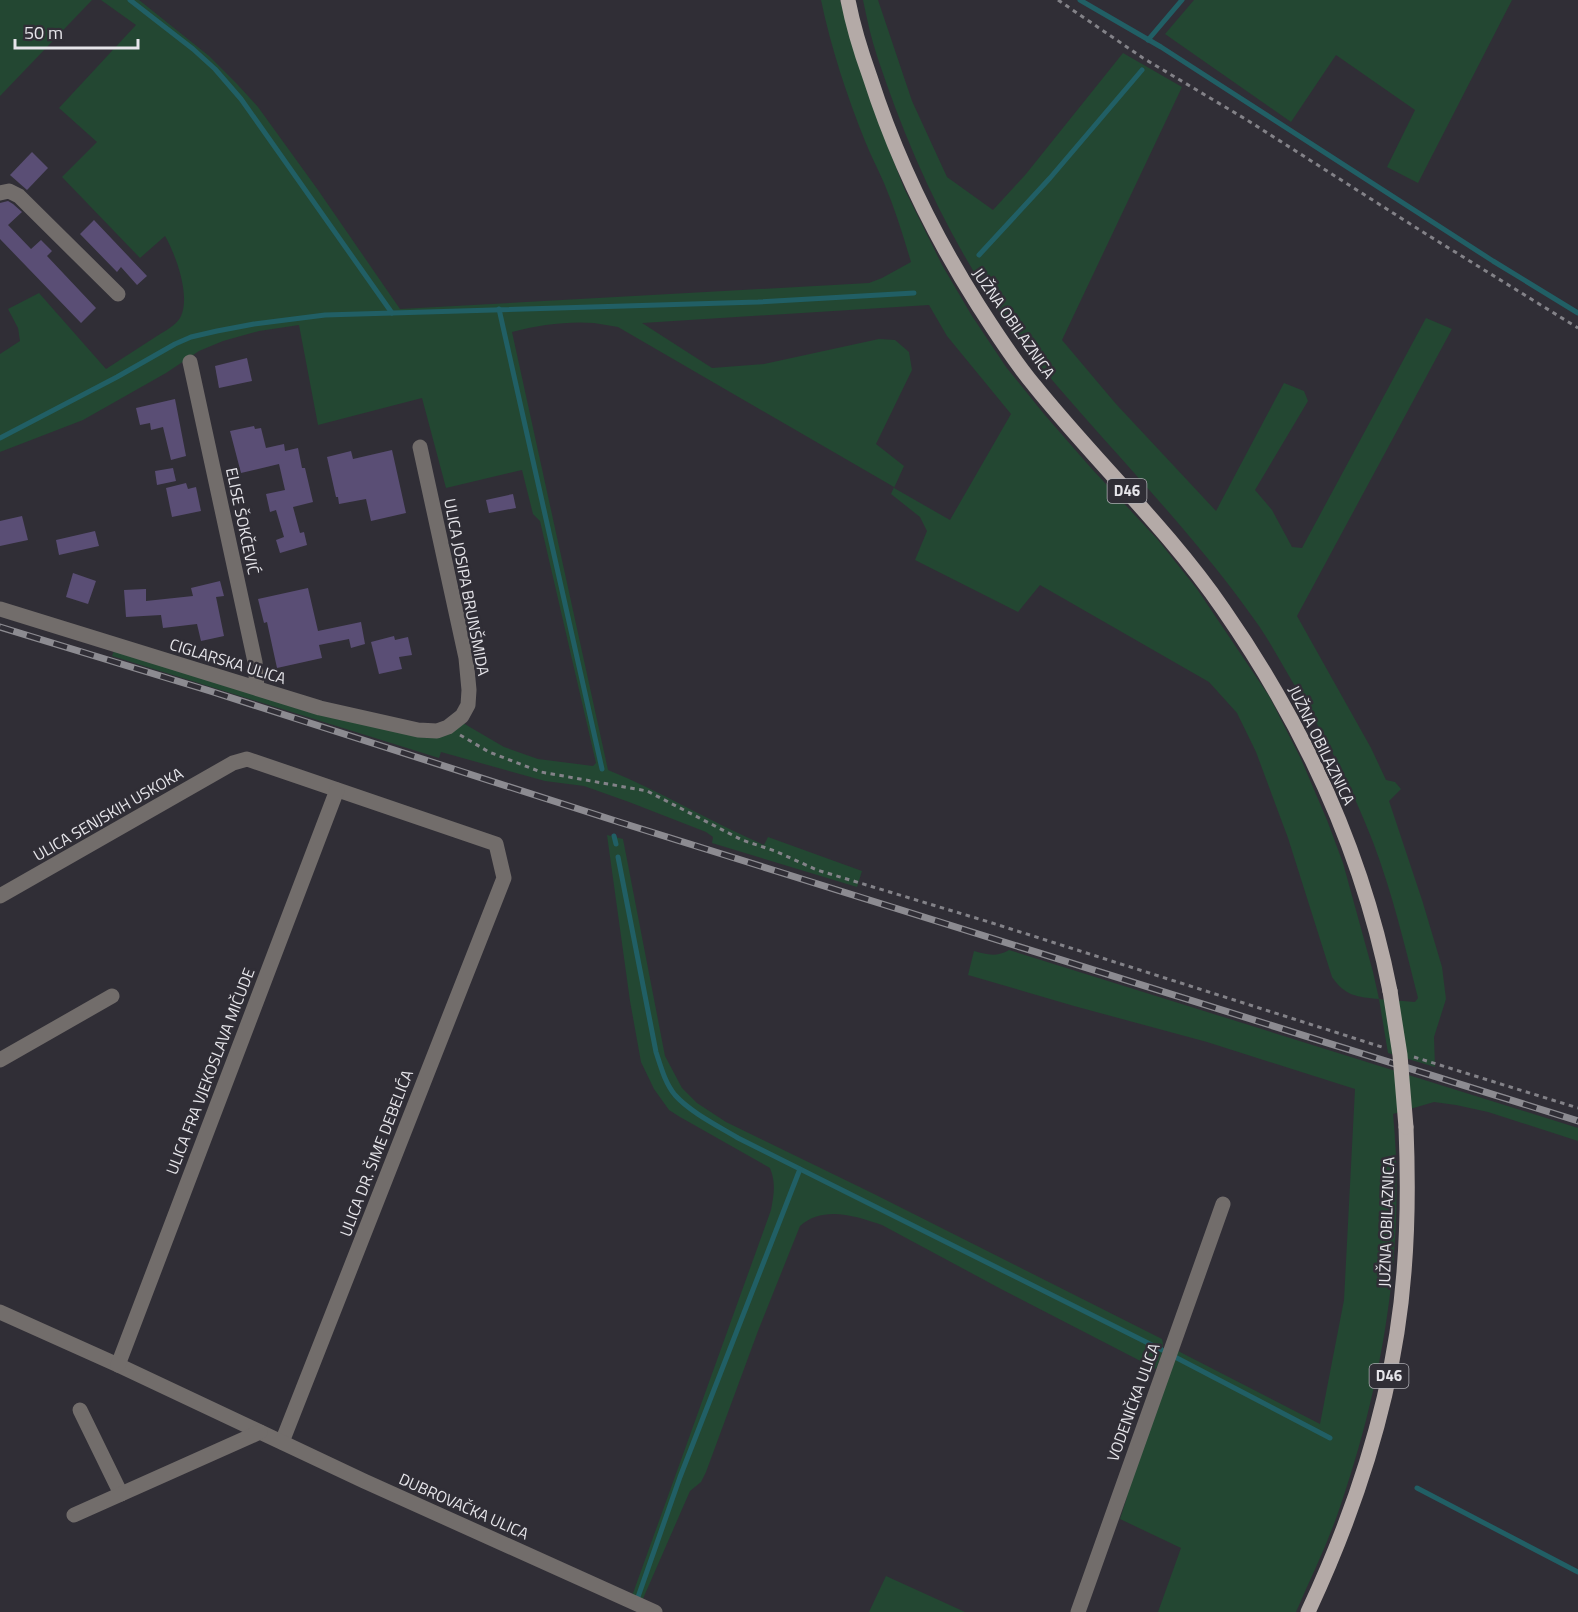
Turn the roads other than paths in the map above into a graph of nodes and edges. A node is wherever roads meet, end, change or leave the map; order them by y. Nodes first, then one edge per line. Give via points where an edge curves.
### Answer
1 (848, 0) edge
2 (0, 193) edge
3 (118, 294) dead end
4 (190, 362) dead end
5 (420, 447) dead end
6 (0, 609) edge
7 (257, 688) junction
8 (448, 728) joint
9 (337, 789) junction
10 (0, 896) edge
11 (112, 996) dead end
12 (0, 1060) edge
13 (1223, 1204) dead end
14 (0, 1312) edge
15 (118, 1365) junction
16 (80, 1410) dead end
17 (260, 1432) junction
18 (282, 1442) junction
19 (121, 1494) junction
20 (74, 1515) dead end
21 (624, 1606) edge
22 (655, 1612) edge
23 (1078, 1612) edge
24 (1308, 1612) edge

1 - 24 main road, JUŽNA OBILAZNICA / D46, bridge via 876,97 897,152 941,244 1011,356 1172,543 1222,607 1264,671 1325,787 1348,843 1382,949 1402,1066 1407,1217 1404,1274 1386,1390 1369,1455 1353,1506
2 - 3 street via 9,191 19,196
4 - 7 street, ELISE ŠOKČEVIĆ via 255,662
5 - 8 street, ULICA JOSIPA BRUNŠMIDA via 466,658 468,705
6 - 7 street, CIGLARSKA ULICA
7 - 8 street, CIGLARSKA ULICA via 401,727 437,732
9 - 10 street, ULICA SENJSKIH USKOKA via 247,759 233,763
9 - 15 street, ULICA FRA VJEKOSLAVA MIČUDE
9 - 18 street, ULICA DR. ŠIME DEBELIĆA via 496,844 504,878
11 - 12 street
13 - 23 street, VODENIČKA ULICA
14 - 15 street, DUBROVAČKA ULICA
15 - 17 street, DUBROVAČKA ULICA
16 - 19 street
17 - 18 street, DUBROVAČKA ULICA
17 - 19 street
18 - 21 street, DUBROVAČKA ULICA
19 - 20 street
21 - 22 street, DUBROVAČKA ULICA

